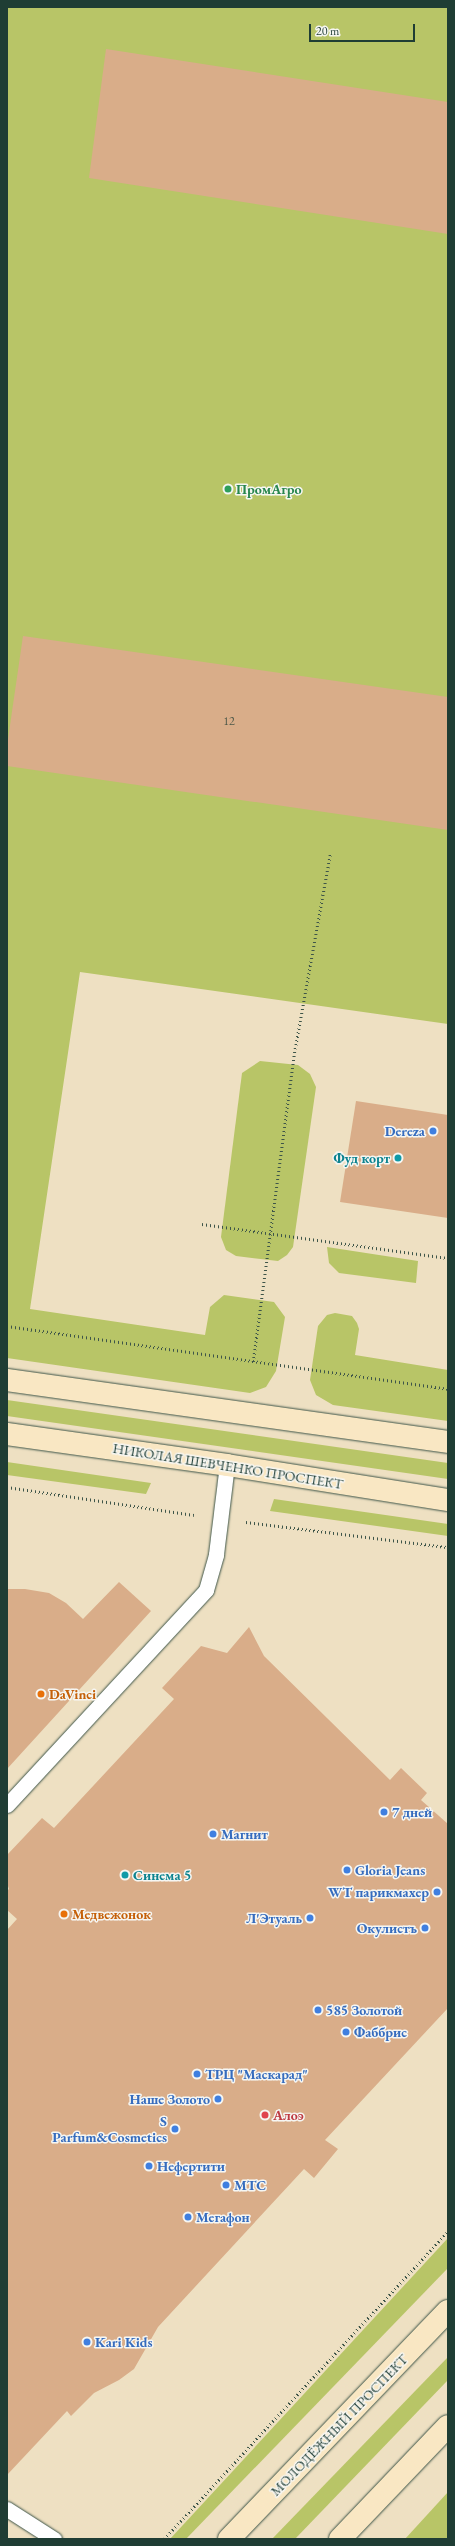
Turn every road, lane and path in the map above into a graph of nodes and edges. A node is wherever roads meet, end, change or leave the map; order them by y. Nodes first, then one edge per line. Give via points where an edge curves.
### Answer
1 (330, 854) dead end
2 (202, 1224) dead end
3 (271, 1235) junction
4 (448, 1258) edge
5 (7, 1326) edge
6 (253, 1362) junction
7 (7, 1380) edge
8 (448, 1389) edge
9 (7, 1434) edge
10 (448, 1442) edge
11 (227, 1465) junction
12 (448, 1500) edge
13 (7, 1805) edge
14 (448, 2232) edge
15 (448, 2311) edge
16 (448, 2426) edge
17 (7, 2509) edge
18 (54, 2539) edge
19 (164, 2539) edge
20 (229, 2539) edge
21 (340, 2539) edge

1 - 3 path via 295,1049
2 - 3 path
3 - 4 path
3 - 6 path
5 - 6 path
6 - 8 path
7 - 10 main road
9 - 11 main road, НИКОЛАЯ ШЕВЧЕНКО ПРОСПЕКТ
11 - 12 main road, НИКОЛАЯ ШЕВЧЕНКО ПРОСПЕКТ
11 - 13 lane via 216,1554 206,1590
14 - 19 path
15 - 20 main road, МОЛОДЁЖНЫЙ ПРОСПЕКТ
16 - 21 main road
17 - 18 lane

